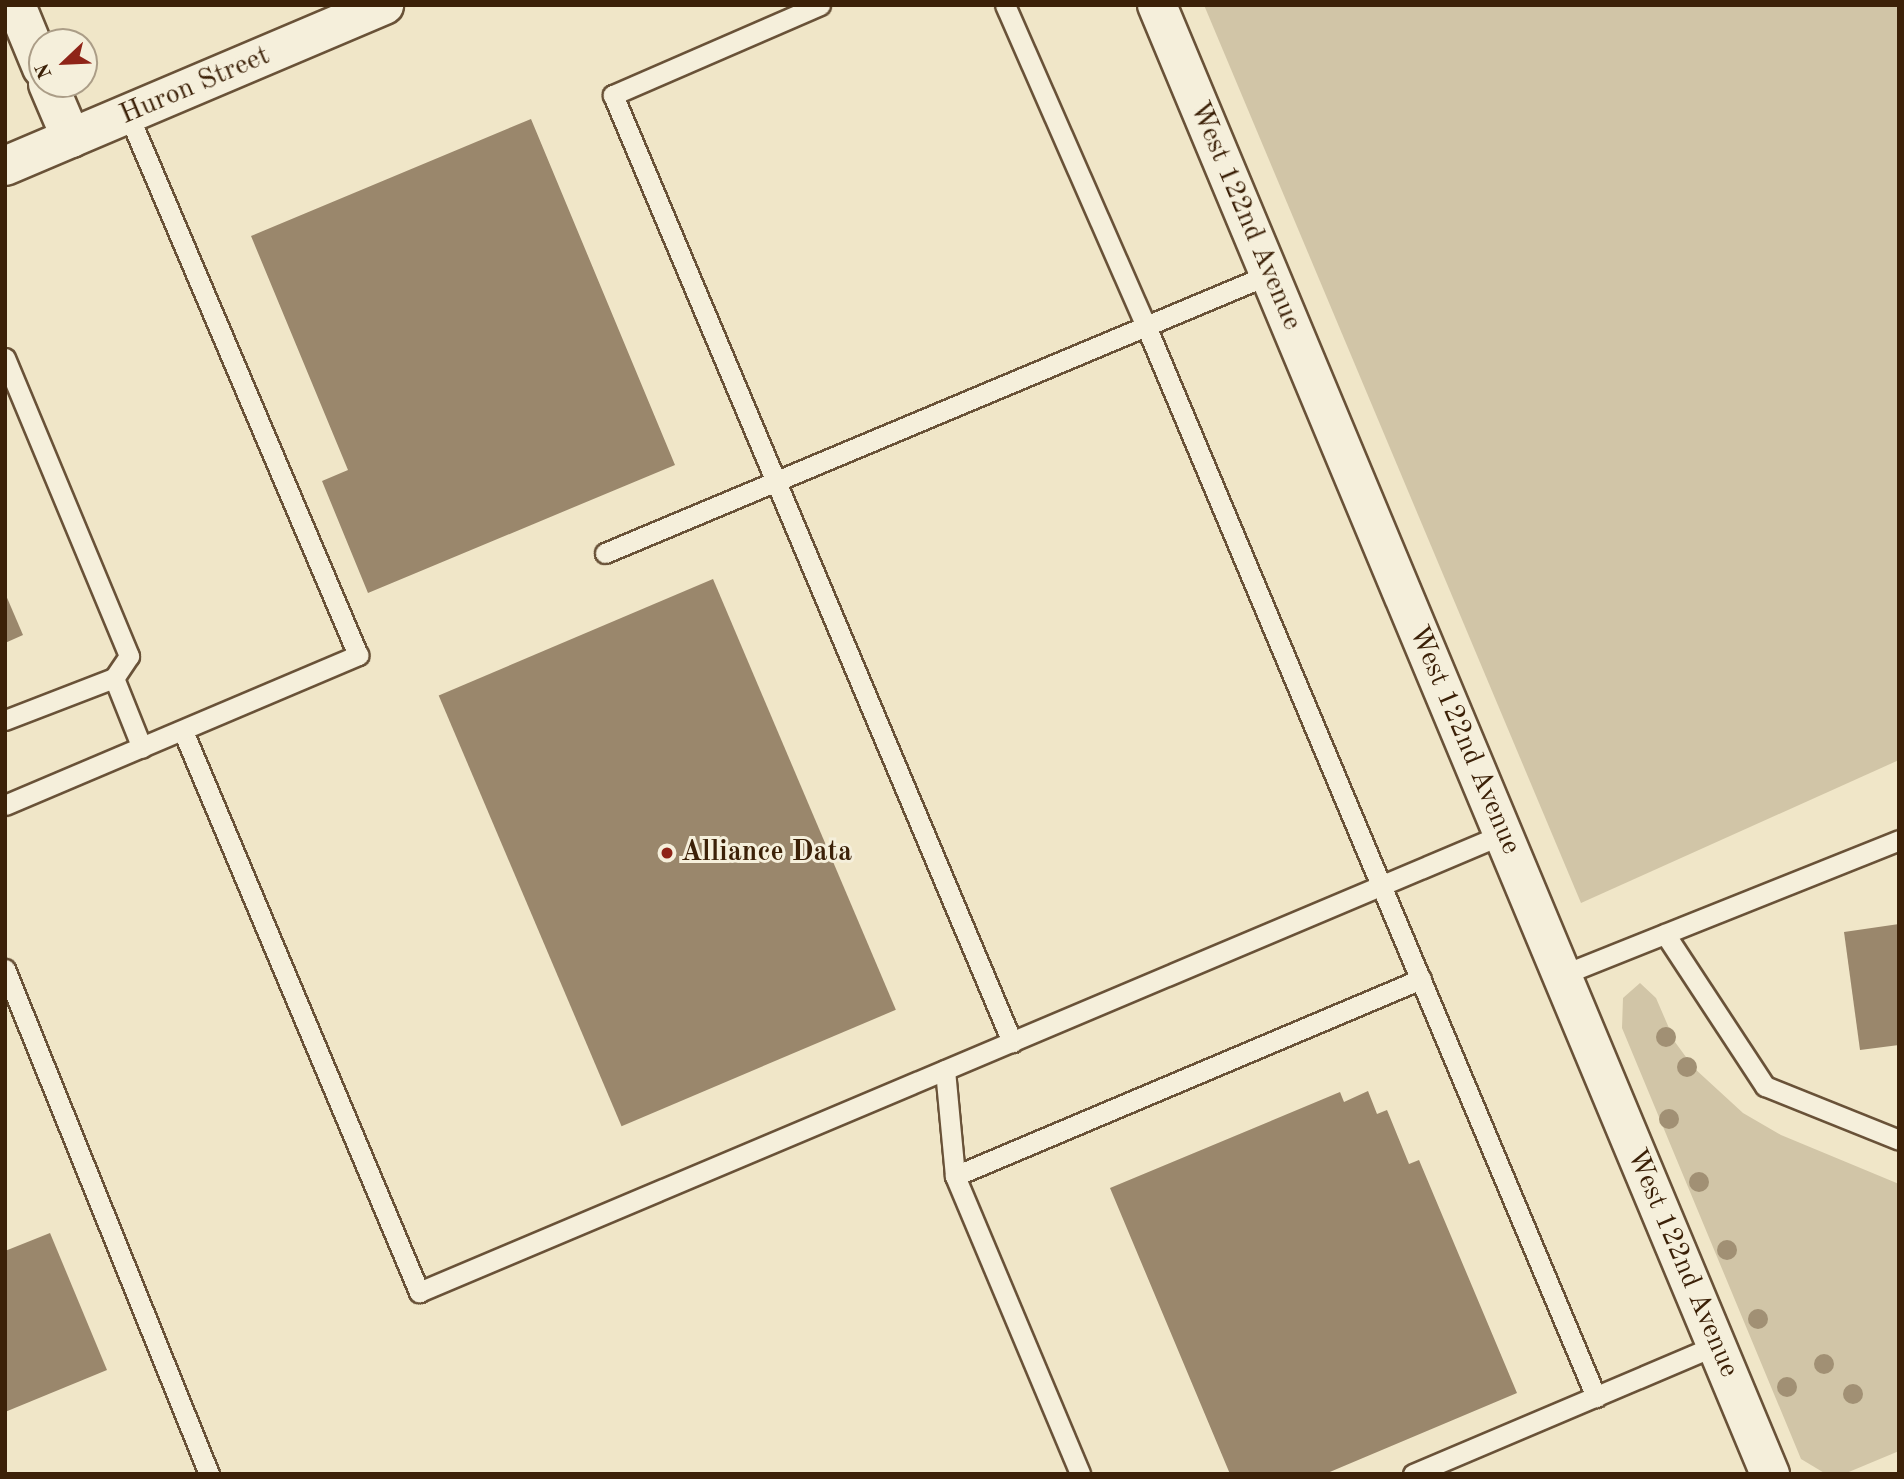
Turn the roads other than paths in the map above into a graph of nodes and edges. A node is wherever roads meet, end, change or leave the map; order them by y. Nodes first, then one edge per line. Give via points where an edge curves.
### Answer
1 (16, 5) edge
2 (384, 5) edge
3 (820, 5) edge
4 (1005, 5) edge
5 (1157, 5) edge
6 (28, 34) edge
7 (54, 98) edge
8 (128, 114) junction
9 (71, 138) junction
10 (5, 166) edge
11 (1270, 274) junction
12 (1146, 326) junction
13 (5, 358) edge
14 (777, 482) junction
15 (606, 552) dead end
16 (114, 678) junction
17 (5, 720) edge
18 (183, 731) junction
19 (142, 748) junction
20 (5, 805) edge
21 (1503, 834) junction
22 (1899, 840) edge
23 (1381, 886) junction
24 (1665, 934) junction
25 (5, 969) edge
26 (1562, 975) junction
27 (1420, 979) junction
28 (1012, 1042) junction
29 (944, 1070) junction
30 (1899, 1140) edge
31 (955, 1176) junction
32 (1717, 1345) junction
33 (1596, 1397) junction
34 (209, 1474) edge
35 (1080, 1474) edge
36 (1413, 1474) edge
37 (1770, 1474) edge

1 - 6 street
2 - 8 street, Huron Street
3 - 14 lane via 613,96
4 - 12 lane
5 - 11 street, West 122nd Avenue
7 - 9 street
8 - 9 street, Huron Street
8 - 18 lane via 358,655
9 - 10 street, Huron Street
11 - 12 lane
11 - 21 street, West 122nd Avenue
12 - 14 lane
12 - 23 lane
13 - 16 lane via 129,656
14 - 15 lane
14 - 28 lane
16 - 17 lane
16 - 19 lane
18 - 19 lane
18 - 29 lane via 419,1292
19 - 20 lane
21 - 23 lane
21 - 26 street, West 122nd Avenue
22 - 24 lane
23 - 27 lane
23 - 28 lane
24 - 26 lane
24 - 30 lane via 1765,1086
25 - 34 lane
26 - 32 street, West 122nd Avenue
27 - 31 lane
27 - 33 lane
28 - 29 lane
29 - 31 lane
31 - 35 lane
32 - 33 lane
32 - 37 street, West 122nd Avenue
33 - 36 lane

